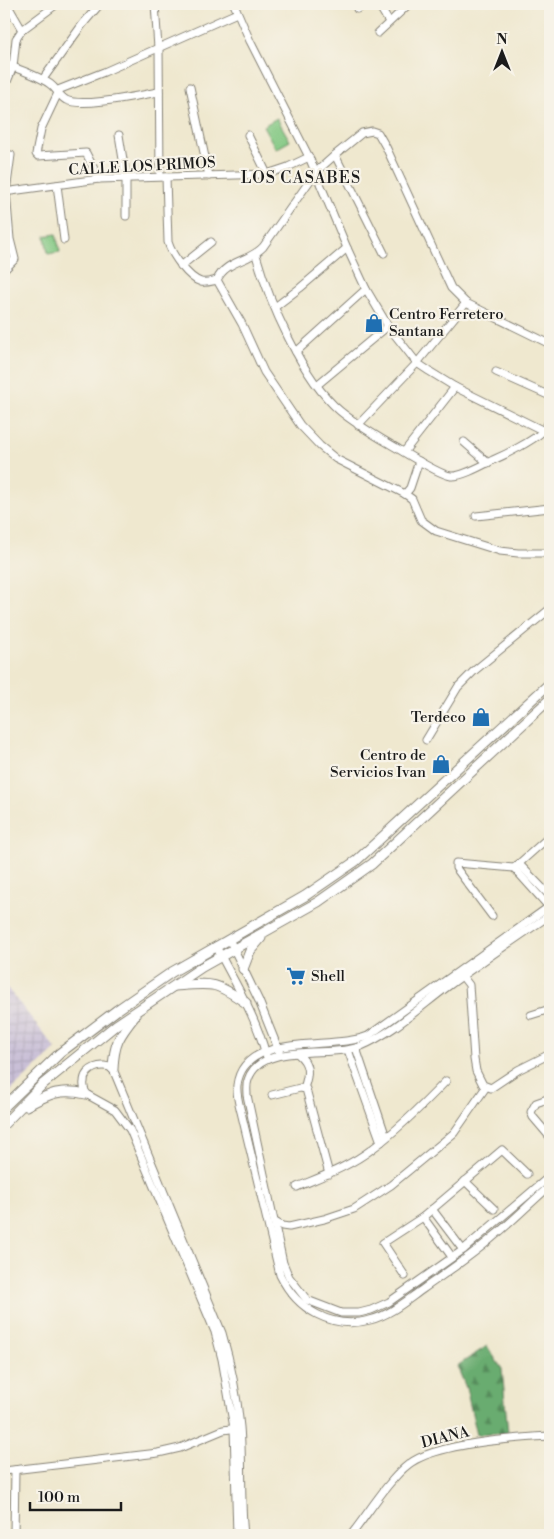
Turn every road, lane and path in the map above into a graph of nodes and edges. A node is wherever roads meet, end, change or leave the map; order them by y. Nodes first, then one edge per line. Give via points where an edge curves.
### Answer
1 (7, 4) edge
2 (57, 4) edge
3 (100, 4) edge
4 (155, 4) edge
5 (234, 4) edge
6 (367, 4) edge
7 (378, 4) edge
8 (409, 4) edge
9 (357, 10) dead end
10 (237, 13) junction
11 (389, 22) junction
12 (22, 30) junction
13 (378, 34) dead end
14 (159, 48) junction
15 (4, 64) edge
16 (12, 67) junction
17 (43, 79) junction
18 (190, 87) dead end
19 (4, 89) edge
20 (58, 92) junction
21 (159, 92) junction
22 (119, 134) dead end
23 (248, 135) dead end
24 (11, 155) dead end
25 (335, 155) junction
26 (309, 157) junction
27 (316, 172) junction
28 (267, 174) junction
29 (209, 176) junction
30 (163, 177) junction
31 (126, 178) junction
32 (99, 179) junction
33 (57, 185) junction
34 (5, 192) edge
35 (126, 216) dead end
36 (64, 240) dead end
37 (211, 242) dead end
38 (346, 248) junction
39 (384, 253) dead end
40 (256, 255) junction
41 (181, 266) junction
42 (4, 270) edge
43 (217, 280) junction
44 (366, 290) junction
45 (466, 303) junction
46 (275, 307) junction
47 (388, 326) junction
48 (550, 344) edge
49 (296, 352) junction
50 (417, 363) junction
51 (496, 372) dead end
52 (317, 385) junction
53 (456, 387) junction
54 (550, 396) edge
55 (550, 419) edge
56 (358, 425) junction
57 (547, 432) edge
58 (464, 442) dead end
59 (404, 452) junction
60 (419, 461) junction
61 (488, 463) junction
62 (405, 494) junction
63 (550, 508) edge
64 (476, 516) dead end
65 (550, 553) edge
66 (550, 609) edge
67 (550, 683) edge
68 (550, 698) edge
69 (426, 740) dead end
70 (550, 836) edge
71 (517, 866) junction
72 (550, 896) edge
73 (550, 907) edge
74 (492, 916) dead end
75 (548, 919) edge
76 (269, 931) junction
77 (230, 940) junction
78 (216, 946) junction
79 (234, 949) junction
80 (221, 957) junction
81 (243, 969) junction
82 (462, 976) junction
83 (172, 986) junction
84 (246, 1003) junction
85 (140, 1009) junction
86 (550, 1009) edge
87 (263, 1011) junction
88 (531, 1015) dead end
89 (252, 1016) junction
90 (278, 1048) junction
91 (356, 1048) junction
92 (348, 1050) junction
93 (265, 1051) junction
94 (298, 1054) junction
95 (550, 1054) edge
96 (282, 1056) junction
97 (268, 1059) junction
98 (113, 1070) junction
99 (446, 1081) dead end
100 (486, 1087) junction
101 (304, 1088) junction
102 (86, 1094) junction
103 (272, 1095) dead end
104 (550, 1098) edge
105 (4, 1107) edge
106 (19, 1110) junction
107 (4, 1124) edge
108 (550, 1137) edge
109 (384, 1139) junction
110 (328, 1174) junction
111 (527, 1174) dead end
112 (550, 1176) edge
113 (465, 1181) junction
114 (550, 1186) edge
115 (297, 1187) dead end
116 (432, 1209) junction
117 (494, 1209) dead end
118 (423, 1217) junction
119 (275, 1222) junction
120 (463, 1250) junction
121 (452, 1257) junction
122 (405, 1276) dead end
123 (237, 1428) junction
124 (550, 1436) edge
125 (15, 1470) junction
126 (4, 1471) edge
127 (14, 1535) edge
128 (237, 1535) edge
129 (244, 1535) edge
130 (351, 1535) edge

1 - 12 street
2 - 12 street
3 - 17 street
4 - 14 street
5 - 10 street
6 - 9 street
7 - 11 street
8 - 11 street
10 - 14 street
10 - 26 street
11 - 13 street
12 - 16 street via 16,39
14 - 20 street
14 - 21 street
15 - 16 street
16 - 17 street
16 - 19 street
17 - 20 street
18 - 29 street
20 - 21 street via 71,101 94,102
20 - 32 street via 41,128 36,154 86,153
21 - 30 street
22 - 31 street
23 - 28 street
24 - 34 street
25 - 27 street
25 - 39 street
25 - 45 street via 362,133 378,133 451,288
26 - 27 street
26 - 28 street, CALLE LOS PRIMOS
27 - 38 street
27 - 40 street
28 - 29 street, CALLE LOS PRIMOS
29 - 30 street, CALLE LOS PRIMOS
30 - 31 street, CALLE LOS PRIMOS
30 - 41 street via 168,242
31 - 32 street, CALLE LOS PRIMOS
31 - 35 street
32 - 33 street, CALLE LOS PRIMOS
33 - 34 street, CALLE LOS PRIMOS
33 - 36 street
34 - 42 street via 15,259
37 - 41 street
38 - 44 street
38 - 46 street
40 - 43 street via 230,265
40 - 46 street
41 - 43 street via 200,282
43 - 62 street via 264,372 300,425 336,459
44 - 47 street
44 - 49 street
45 - 48 street
45 - 50 street
46 - 49 street
47 - 50 street
47 - 52 street
49 - 52 street
50 - 53 street
50 - 56 street
51 - 54 street
52 - 56 street via 339,410
53 - 57 street
53 - 59 street
55 - 57 street
56 - 59 street
57 - 61 street
58 - 61 street
59 - 60 street
60 - 61 street via 451,476
60 - 62 street
62 - 65 street via 412,499 421,520 436,531 500,551
63 - 64 street
66 - 69 street via 458,687
67 - 77 main road via 356,861 305,896
68 - 76 main road via 372,864 331,894
70 - 71 street
71 - 72 street
71 - 73 street
71 - 74 street via 456,863 456,868
73 - 90 street via 368,1036
75 - 82 street
76 - 79 main road
76 - 81 main road via 250,951
77 - 78 main road
77 - 79 street
78 - 80 street
78 - 105 main road via 172,972 60,1053
79 - 80 main road
79 - 81 street
80 - 83 main road
80 - 84 street
81 - 87 street
82 - 91 street via 392,1028
82 - 100 street via 470,985 476,1072
83 - 84 main road via 211,984
83 - 85 main road
84 - 89 street
85 - 98 main road via 116,1044
85 - 106 main road via 43,1084
86 - 88 street
87 - 89 street
87 - 90 street
89 - 93 street
90 - 93 street
90 - 96 street
91 - 92 street
91 - 109 street
92 - 94 street
92 - 109 street
93 - 97 street
93 - 114 street via 251,1059 242,1070 237,1086 238,1099 280,1275 299,1304 316,1315 350,1323 390,1313 493,1237
94 - 96 street
94 - 101 street via 308,1068
95 - 100 street via 491,1088
96 - 97 street
97 - 119 street via 253,1069 247,1088
98 - 102 street via 105,1066 91,1069 83,1081
98 - 123 street via 222,1332 234,1382
99 - 109 street
100 - 119 street via 454,1133 391,1185 354,1209 289,1227
101 - 103 street
101 - 110 street via 308,1093
102 - 106 main road via 54,1092
102 - 123 street via 115,1110 130,1130 215,1332
104 - 108 street via 536,1104 531,1112
106 - 107 main road
109 - 110 street
110 - 115 street
111 - 113 street via 502,1150
112 - 120 street
113 - 116 street
113 - 117 street
116 - 118 street
116 - 120 street
118 - 121 street
118 - 122 street via 382,1243
119 - 121 street via 284,1263 298,1290 307,1300 341,1312 359,1313 390,1302
120 - 121 street
123 - 125 street via 158,1453
123 - 128 street
123 - 129 street
124 - 130 street, DIANA via 476,1443 421,1456 398,1475
125 - 126 street
125 - 127 street

